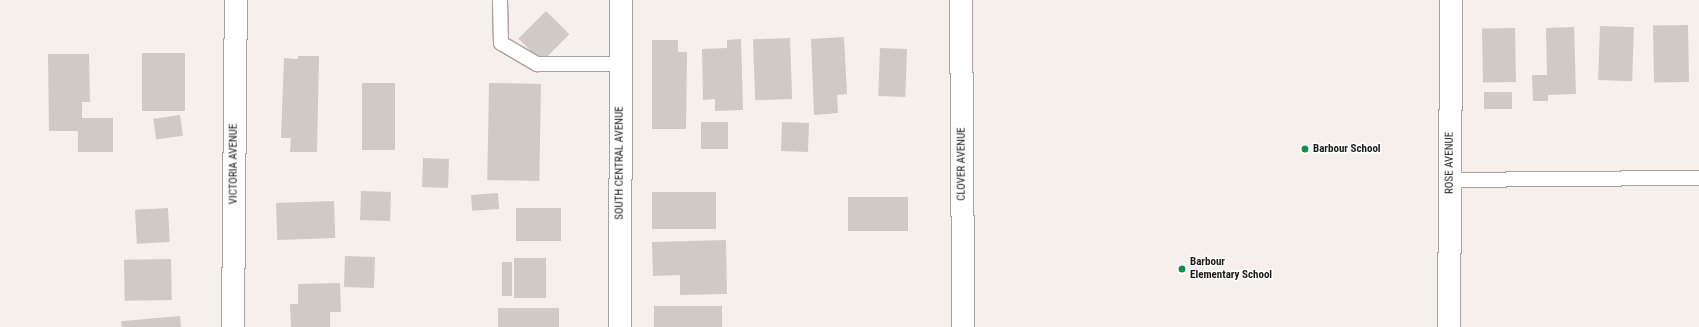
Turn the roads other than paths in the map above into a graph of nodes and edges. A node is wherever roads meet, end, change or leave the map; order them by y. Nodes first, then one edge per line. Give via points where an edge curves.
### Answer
1 (236, 0) edge
2 (500, 0) edge
3 (621, 0) edge
4 (961, 0) edge
5 (1451, 0) edge
6 (621, 64) junction
7 (1699, 178) edge
8 (1450, 180) junction
9 (233, 327) edge
10 (620, 327) edge
11 (963, 327) edge
12 (1449, 327) edge

1 - 9 street, VICTORIA AVENUE
2 - 6 lane via 501,42 537,64
3 - 6 street, SOUTH CENTRAL AVENUE
4 - 11 street, CLOVER AVENUE
5 - 8 street, ROSE AVENUE
6 - 10 street, SOUTH CENTRAL AVENUE
7 - 8 lane
8 - 12 street, ROSE AVENUE

